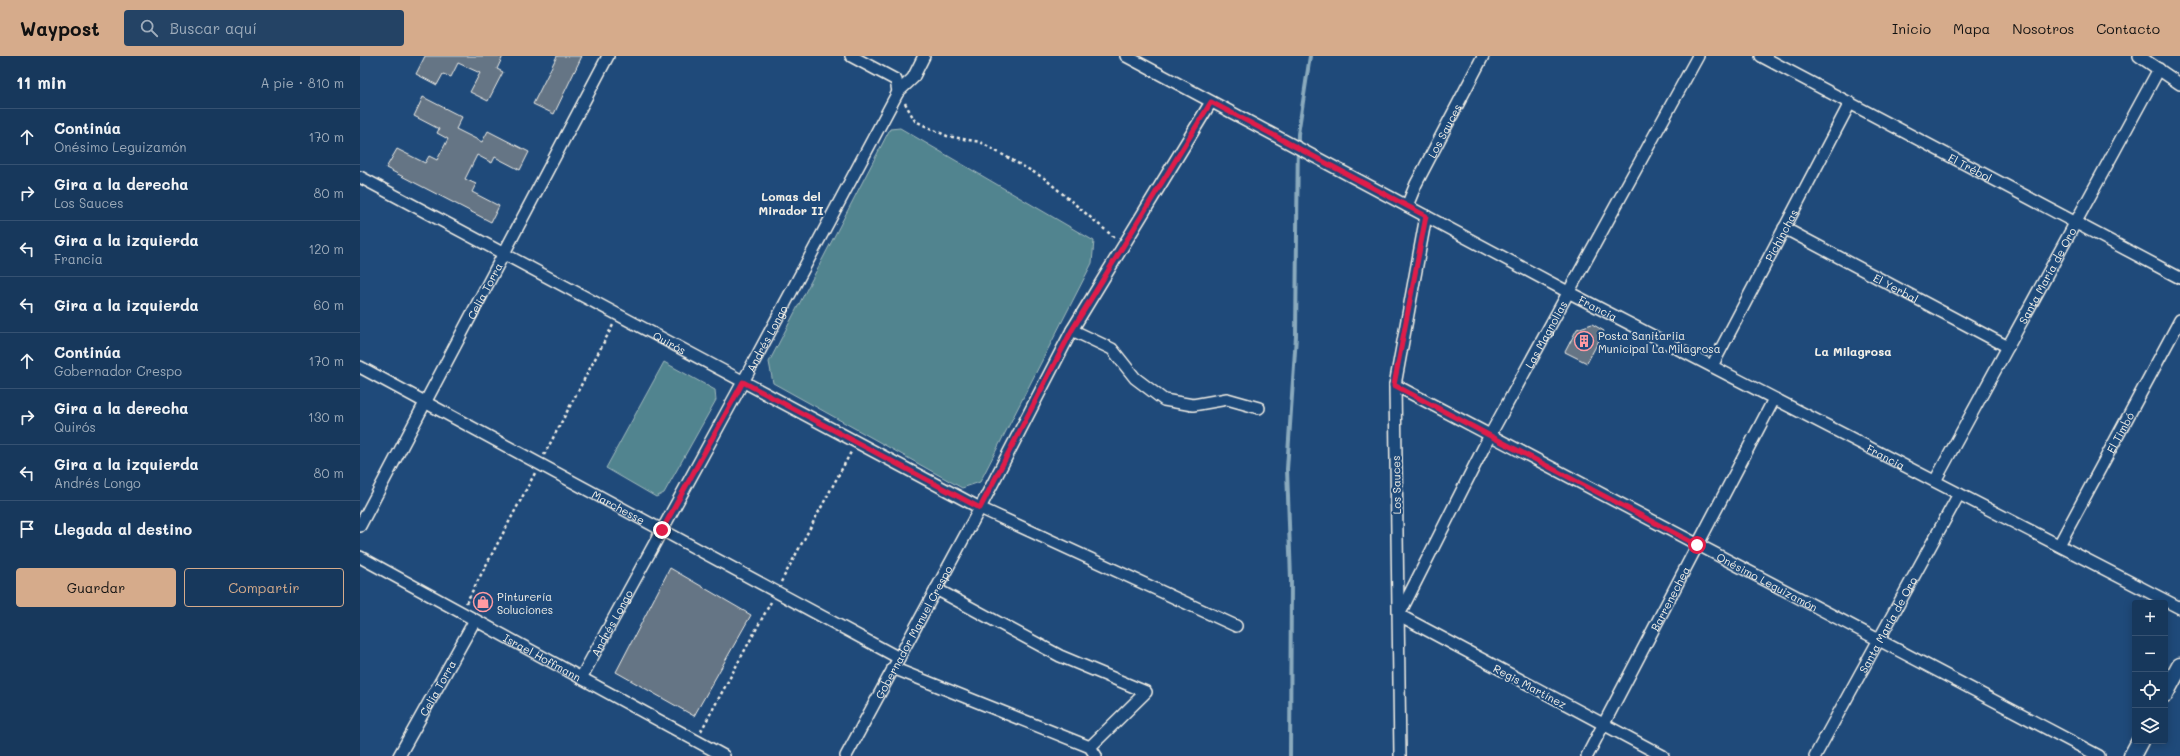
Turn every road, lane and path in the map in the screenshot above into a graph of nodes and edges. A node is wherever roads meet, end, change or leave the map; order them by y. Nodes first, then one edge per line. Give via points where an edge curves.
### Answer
1 (608, 56) edge
2 (850, 56) edge
3 (924, 56) edge
4 (1126, 56) edge
5 (1483, 56) edge
6 (1698, 56) edge
7 (1761, 56) edge
8 (2139, 56) edge
9 (2159, 69) junction
10 (2180, 84) edge
11 (898, 92) junction
12 (1211, 102) junction
13 (1850, 103) junction
14 (360, 177) edge
15 (1407, 206) junction
16 (1426, 216) junction
17 (2075, 223) junction
18 (1784, 228) junction
19 (1124, 246) junction
20 (504, 254) junction
21 (2180, 278) edge
22 (1568, 292) junction
23 (2180, 320) edge
24 (1072, 330) junction
25 (2008, 347) junction
26 (1712, 366) junction
27 (360, 367) edge
28 (743, 382) junction
29 (1394, 385) junction
30 (1774, 399) junction
31 (425, 402) junction
32 (1259, 408) dead end
33 (1489, 436) junction
34 (1934, 481) junction
35 (1958, 494) junction
36 (980, 508) junction
37 (360, 526) edge
38 (662, 530) junction
39 (1697, 545) junction
40 (2059, 545) junction
41 (360, 557) edge
42 (936, 589) junction
43 (2180, 608) edge
44 (1399, 615) junction
45 (475, 620) junction
46 (1236, 626) dead end
47 (1879, 640) junction
48 (898, 658) junction
49 (2180, 666) edge
50 (893, 668) junction
51 (581, 678) junction
52 (2168, 688) edge
53 (1604, 725) junction
54 (2138, 744) edge
55 (1093, 752) edge
56 (399, 756) edge
57 (724, 756) edge
58 (846, 756) edge
59 (1400, 756) edge
60 (1588, 756) edge
61 (1663, 756) edge
62 (1815, 756) edge
63 (2098, 756) edge
64 (2132, 756) edge

1 - 20 street, Celia Torra
2 - 11 street via 896,80
3 - 11 street, Andrés Longo via 913,78
4 - 12 street, Francia
5 - 15 street, Los Sauces
6 - 22 street, Las Magnolias
7 - 13 street, El Trébol
8 - 9 street
9 - 10 street
9 - 17 street, Santa María de Oro
11 - 19 path via 915,121 947,136 980,142 1044,178
11 - 28 street, Andrés Longo
12 - 15 street, Francia
12 - 19 street, Gobernador Manuel Crespo
13 - 17 street, El Trébol
13 - 18 street, Pichinchas
14 - 20 street, Quirós
15 - 16 street, Francia
16 - 22 street, Francia
16 - 29 street, Los Sauces
17 - 21 street, El Trébol
17 - 25 street, Santa María de Oro
18 - 25 street, El Yerbal
18 - 26 street, Pichinchas
19 - 24 street, Gobernador Manuel Crespo
20 - 28 street, Quirós
20 - 31 street, Celia Torra
22 - 26 street, Francia
22 - 33 street, Las Magnolias
23 - 40 street, El Timbó
24 - 32 street via 1112,349 1135,378 1164,400 1193,405 1227,399
24 - 36 street, Gobernador Manuel Crespo
25 - 34 street, Santa María de Oro
26 - 30 street, Francia
27 - 31 street, Marchesse
28 - 36 street, Quirós
28 - 38 street, Andrés Longo
29 - 33 street, Onésimo Leguizamón
29 - 44 street, Los Sauces
30 - 34 street, Francia
30 - 39 street, Barrenechea
31 - 37 street, Celia Torra
31 - 38 street, Marchesse
33 - 39 street, Onésimo Leguizamón
33 - 44 street, Las Magnolias
34 - 35 street, Francia
35 - 40 street, Francia
35 - 47 street, Santa María de Oro
36 - 42 street, Gobernador Manuel Crespo
36 - 46 street, Quirós
38 - 48 street, Marchesse
38 - 51 street, Andrés Longo
39 - 47 street, Onésimo Leguizamón
39 - 53 street, Barrenechea
40 - 43 street, Francia
41 - 45 street, Israel Hoffmann
42 - 48 street, Gobernador Manuel Crespo
42 - 55 street via 1060,656 1146,692
44 - 53 street, Regis Martínez
44 - 59 street, Los Sauces
45 - 51 street, Israel Hoffmann
45 - 56 street, Celia Torra
47 - 62 street, Santa María de Oro
47 - 63 street, Onésimo Leguizamón
48 - 50 street, Gobernador Manuel Crespo
49 - 52 main road
50 - 55 street
50 - 58 street, Gobernador Manuel Crespo
51 - 57 street, Israel Hoffmann
53 - 60 street, Barrenechea
53 - 61 street, Regis Martínez
54 - 64 main road

